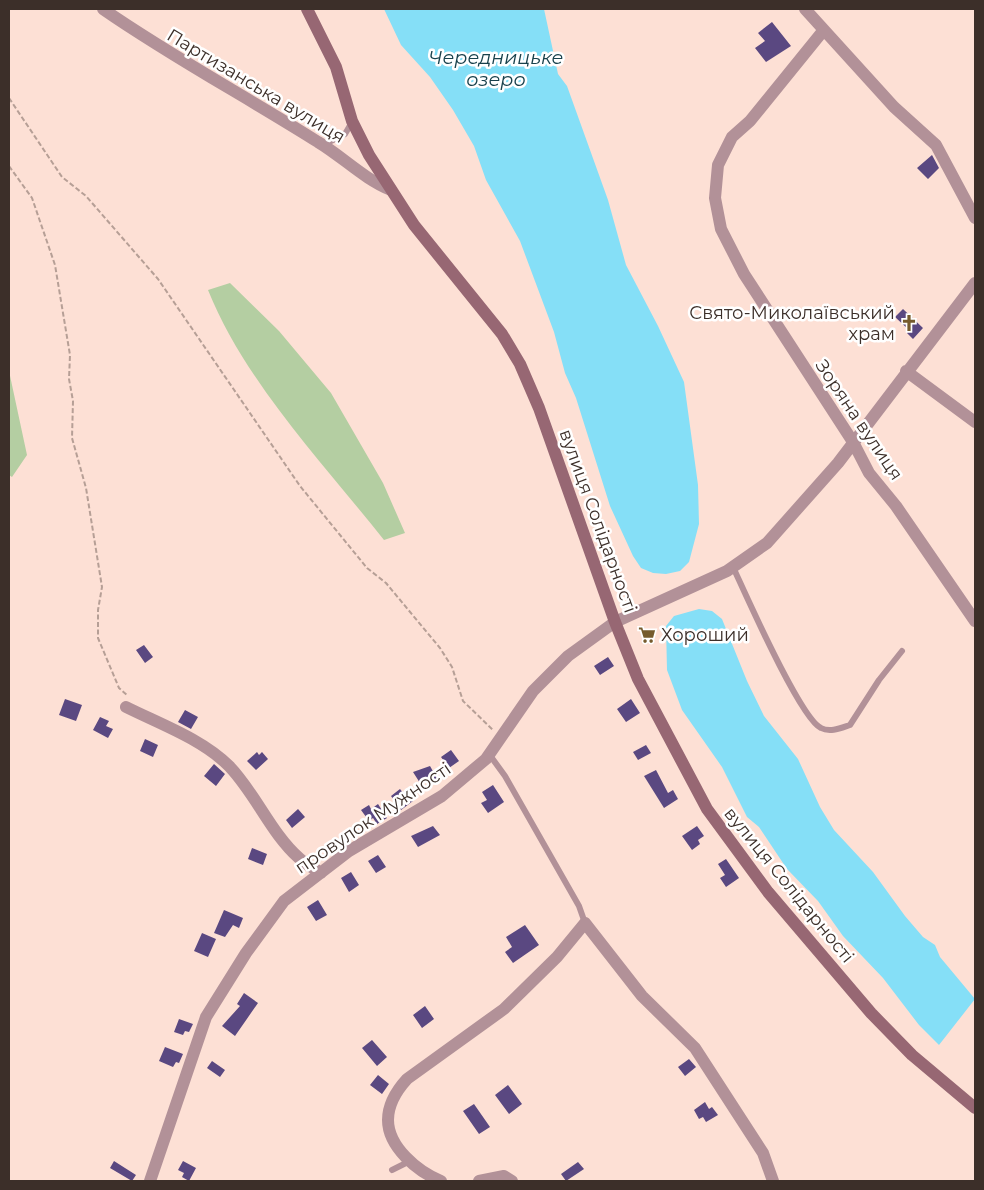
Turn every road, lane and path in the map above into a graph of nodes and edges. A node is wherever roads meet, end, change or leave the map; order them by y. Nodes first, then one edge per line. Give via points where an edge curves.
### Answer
1 (103, 9) edge
2 (307, 9) edge
3 (805, 9) edge
4 (823, 31) junction
5 (9, 98) edge
6 (352, 121) junction
7 (323, 146) junction
8 (9, 166) edge
9 (391, 190) junction
10 (975, 218) edge
11 (975, 283) edge
12 (906, 372) junction
13 (975, 422) edge
14 (854, 442) junction
15 (733, 567) junction
16 (975, 621) edge
17 (615, 622) junction
18 (902, 652) dead end
19 (128, 702) joint
20 (500, 738) junction
21 (489, 754) junction
22 (321, 873) junction
23 (585, 923) junction
24 (975, 1108) edge
25 (410, 1161) junction
26 (392, 1170) dead end
27 (150, 1181) edge
28 (441, 1181) edge
29 (479, 1181) edge
30 (512, 1181) edge
31 (773, 1181) edge

1 - 7 street, Партизанська вулиця via 149,41
2 - 6 main road, вулиця Солідарності via 336,67
3 - 4 street
4 - 10 street via 894,108 936,145
4 - 14 street, Зоряна вулиця via 750,121 732,137 718,165 715,198 722,229 744,274
5 - 20 path via 62,177 86,196 158,279 300,486 367,568 386,583 440,648 452,666 463,701
6 - 7 lane via 345,134
6 - 9 main road, вулиця Солідарності
7 - 9 street, Партизанська вулиця via 378,185
8 - 19 path via 32,198 55,265 70,355 72,438 86,488 102,587 98,638
9 - 17 main road, вулиця Солідарності via 414,225 502,334 520,364 539,408
11 - 12 street, провулок Мужності
12 - 13 street
12 - 14 street, провулок Мужності
14 - 15 street, провулок Мужності via 767,543
14 - 16 street, Зоряна вулиця via 869,473 896,506
15 - 17 street, провулок Мужності
15 - 18 lane via 783,672 809,717 820,728 833,730 850,725
17 - 20 street, провулок Мужності via 568,656 533,690
17 - 24 main road, вулиця Солідарності via 638,679 671,744 707,809 735,850 871,1014 912,1055
19 - 22 street via 203,746 228,765 252,792 283,841 300,859
20 - 21 street, провулок Мужності
21 - 22 street, провулок Мужності via 442,796 349,851
21 - 23 lane via 505,776 579,906
22 - 27 street, провулок Мужності via 284,901 246,953 206,1017
23 - 25 street via 557,957 504,1010 407,1079 395,1093 388,1120 394,1141
23 - 31 street via 642,996 695,1048 763,1153
25 - 26 lane
25 - 28 street via 427,1176
29 - 30 street via 504,1176

